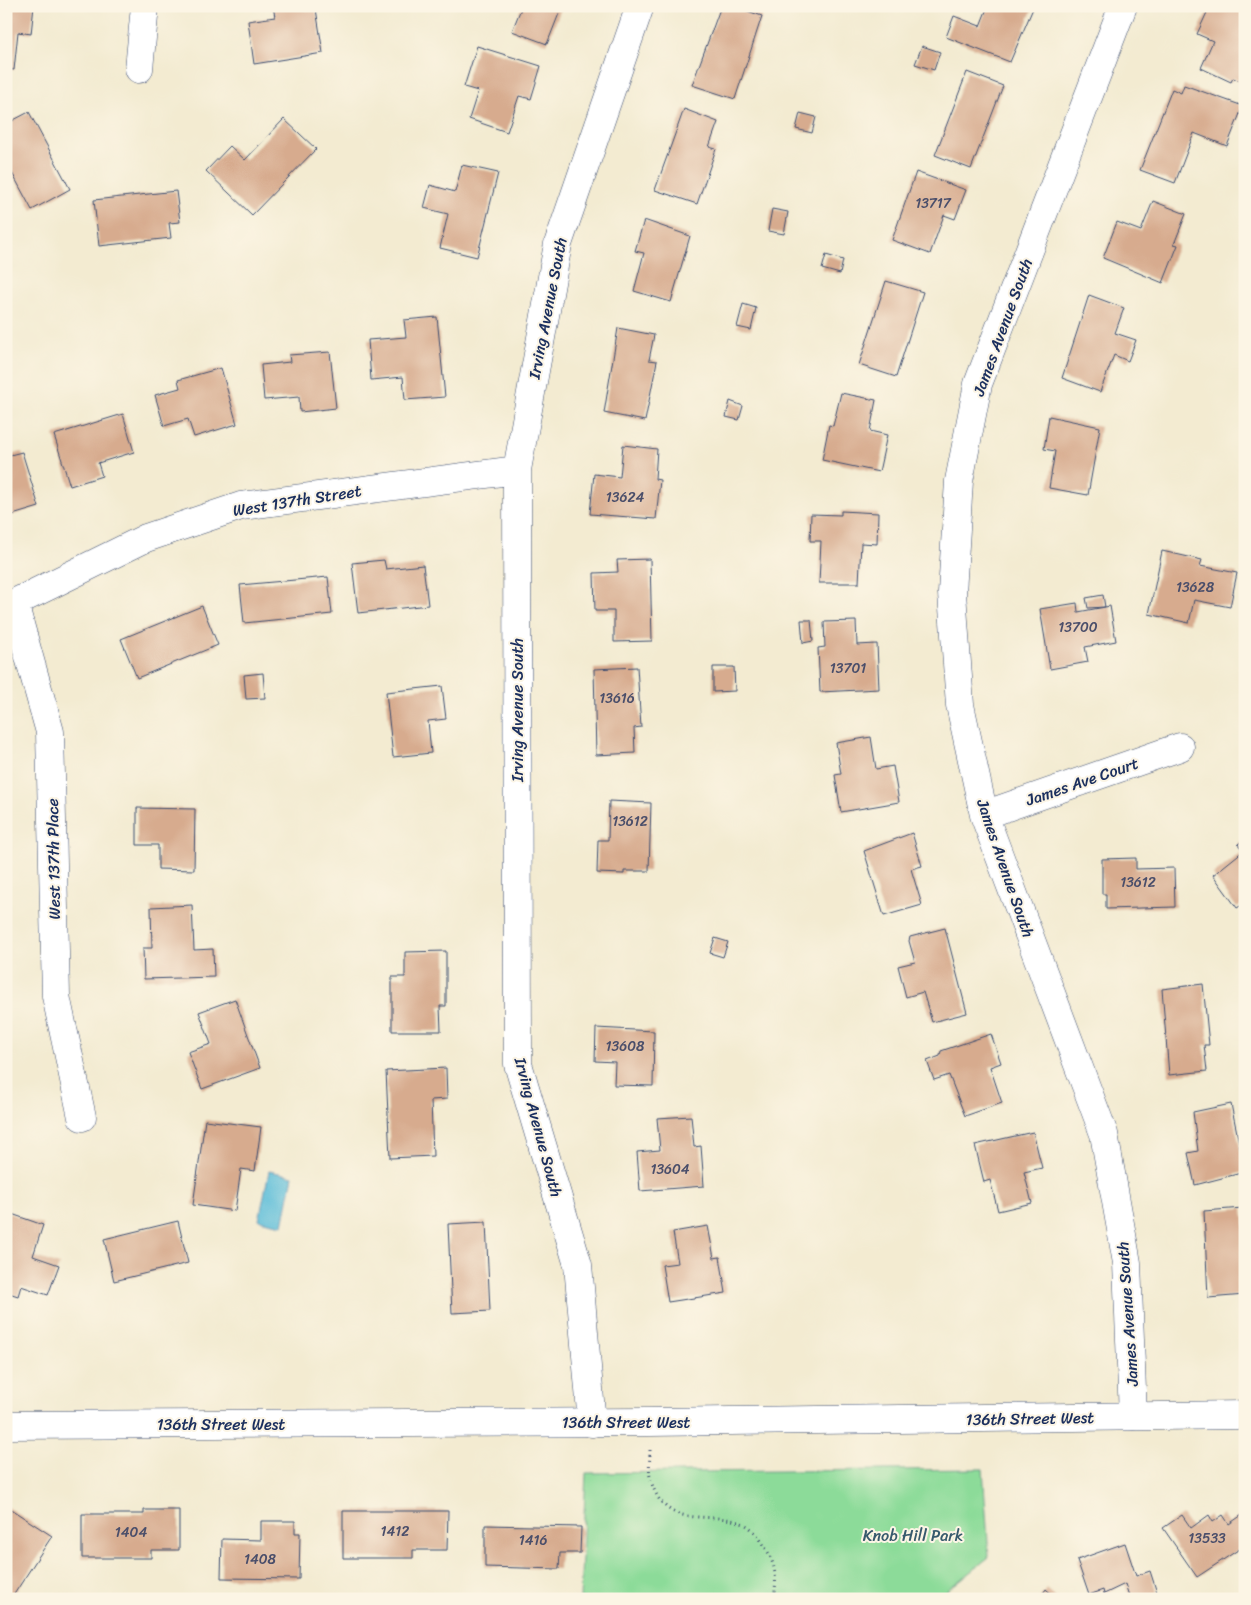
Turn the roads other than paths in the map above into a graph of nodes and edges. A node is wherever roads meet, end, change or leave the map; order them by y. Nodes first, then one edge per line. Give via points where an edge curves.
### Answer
1 (145, 6) edge
2 (640, 6) edge
3 (1123, 6) edge
4 (139, 69) dead end
5 (517, 470) junction
6 (10, 604) edge
7 (1180, 747) dead end
8 (984, 815) junction
9 (82, 1117) dead end
10 (1245, 1415) edge
11 (1133, 1416) junction
12 (592, 1422) junction
13 (6, 1425) edge

1 - 4 street
2 - 5 street, Irving Avenue South via 558,244
3 - 8 street, James Avenue South via 978,384 959,481 952,593 959,696
5 - 6 street, West 137th Street via 241,506 146,538
5 - 12 street, Irving Avenue South via 518,1064 578,1265
6 - 9 street, West 137th Place via 50,732 56,996
7 - 8 street, James Ave Court
8 - 11 street, James Avenue South via 1104,1134 1127,1263
10 - 11 street, 136th Street West
11 - 12 street, 136th Street West
12 - 13 street, 136th Street West

